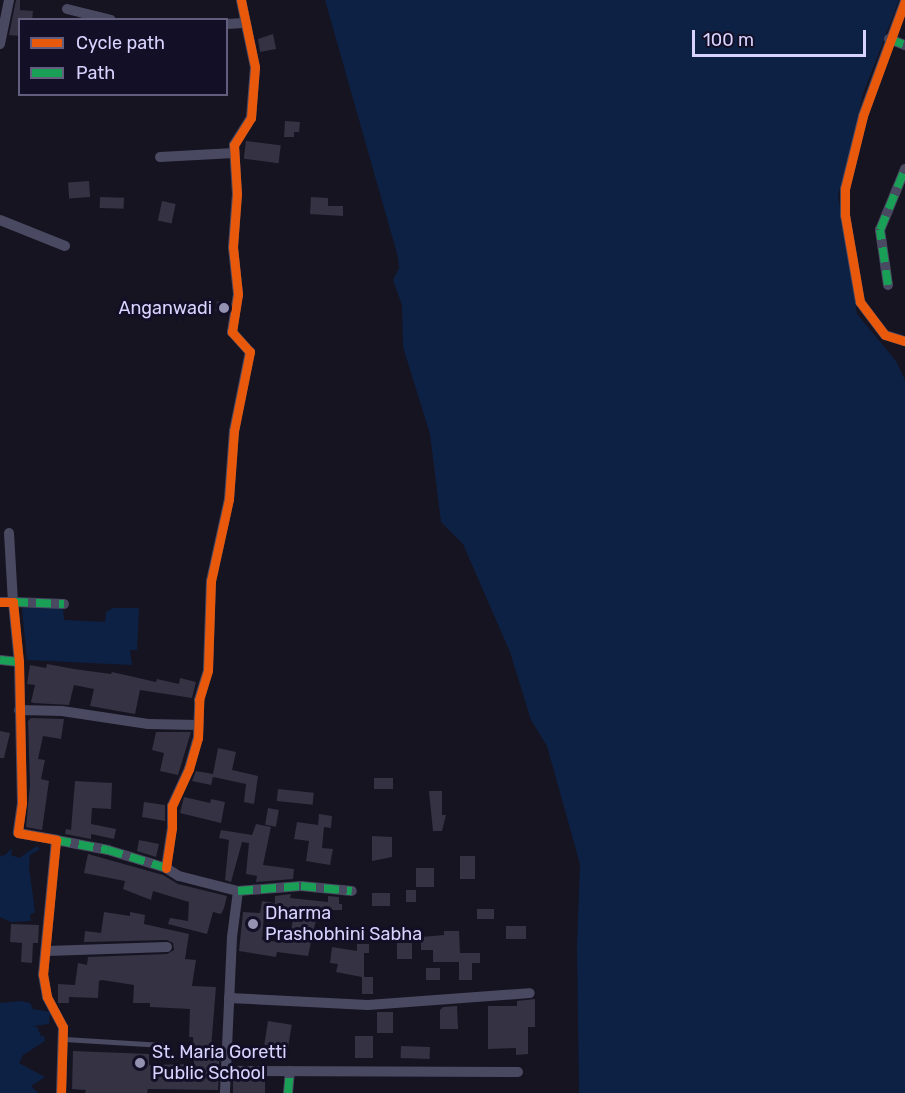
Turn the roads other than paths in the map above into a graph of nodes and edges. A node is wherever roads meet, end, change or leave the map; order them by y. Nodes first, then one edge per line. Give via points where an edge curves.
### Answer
1 (9, 0) edge
2 (241, 0) edge
3 (905, 1) edge
4 (67, 9) dead end
5 (103, 18) edge
6 (244, 23) junction
7 (228, 24) edge
8 (889, 39) junction
9 (0, 44) edge
10 (905, 45) edge
11 (234, 153) junction
12 (160, 157) dead end
13 (905, 169) edge
14 (901, 188) edge
15 (0, 219) edge
16 (65, 246) dead end
17 (888, 285) dead end
18 (905, 341) edge
19 (9, 534) dead end
20 (0, 602) edge
21 (13, 602) junction
22 (64, 604) dead end
23 (0, 660) edge
24 (19, 662) junction
25 (19, 710) junction
26 (198, 725) junction
27 (56, 840) junction
28 (166, 868) junction
29 (238, 891) junction
30 (352, 891) dead end
31 (167, 948) dead end
32 (47, 951) junction
33 (530, 993) dead end
34 (229, 998) junction
35 (64, 1039) junction
36 (163, 1045) dead end
37 (226, 1071) junction
38 (290, 1071) junction
39 (518, 1072) dead end
40 (62, 1093) edge
41 (225, 1093) edge
42 (288, 1093) edge

1 - 9 street
2 - 6 street
3 - 8 street
4 - 5 street
6 - 7 street
6 - 11 street via 255,66 255,84 251,118 234,145
8 - 10 street
8 - 18 street via 845,189 845,215 860,302 885,335
11 - 12 street
11 - 26 street via 237,194 233,247 238,294 232,332 250,352 234,431 229,499 211,581 207,670
13 - 14 street
14 - 17 street via 880,230
15 - 16 street
19 - 21 street
20 - 21 street
21 - 22 street
21 - 24 street
23 - 24 street
24 - 25 street
25 - 26 street via 62,711 148,724
25 - 27 street via 22,782 18,833
26 - 28 street via 192,759 172,806
27 - 28 street via 108,850
27 - 32 street
28 - 29 street via 179,876
29 - 30 street via 301,886
29 - 34 street
31 - 32 street
32 - 35 street via 43,974 47,997 63,1027
33 - 34 street via 368,1005
34 - 37 street
35 - 36 lane
35 - 40 street
37 - 38 street
37 - 41 street
38 - 39 street
38 - 42 street

